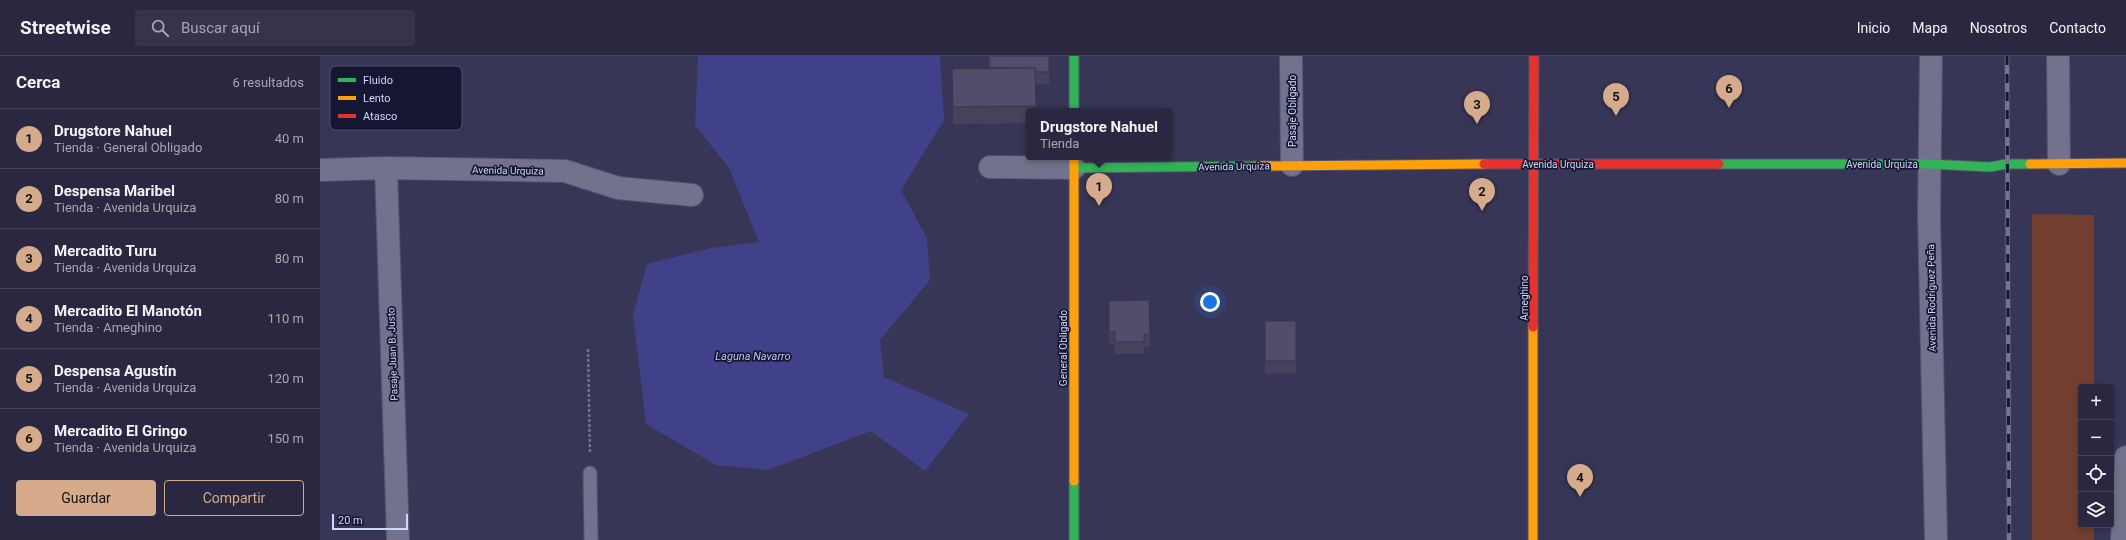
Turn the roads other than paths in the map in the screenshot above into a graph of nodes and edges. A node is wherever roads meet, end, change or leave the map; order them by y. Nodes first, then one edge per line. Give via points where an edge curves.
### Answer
1 (1074, 56) edge
2 (1292, 56) edge
3 (1534, 56) edge
4 (1931, 56) edge
5 (2058, 56) edge
6 (1074, 108) edge
7 (1074, 162) edge
8 (2126, 163) edge
9 (1536, 164) junction
10 (1929, 164) junction
11 (2059, 164) junction
12 (1292, 165) junction
13 (990, 167) dead end
14 (386, 168) junction
15 (320, 170) edge
16 (692, 194) dead end
17 (2126, 457) edge
18 (590, 473) road end
19 (2126, 474) edge
20 (398, 540) edge
21 (591, 540) edge
22 (1074, 540) edge
23 (1533, 540) edge
24 (1936, 540) edge
25 (2122, 540) edge

1 - 6 street
2 - 12 street, Pasaje Obligado
3 - 9 street, Ameghino
4 - 10 street, Avenida Rodríguez Peña via 1932,117
5 - 11 street
7 - 12 street, Avenida Urquiza
7 - 13 street, Avenida Urquiza
7 - 22 street, General Obligado
8 - 11 street, Avenida Urquiza
9 - 10 street, Avenida Urquiza
9 - 12 street, Avenida Urquiza
9 - 23 street, Ameghino
10 - 11 street, Avenida Urquiza via 1990,167 2006,164
10 - 24 street, Avenida Rodríguez Peña
14 - 15 street, Avenida Urquiza
14 - 16 street, Avenida Urquiza via 565,170 618,188
14 - 20 street, Pasaje Juan B. Justo
17 - 19 street
18 - 21 lane
19 - 25 street

